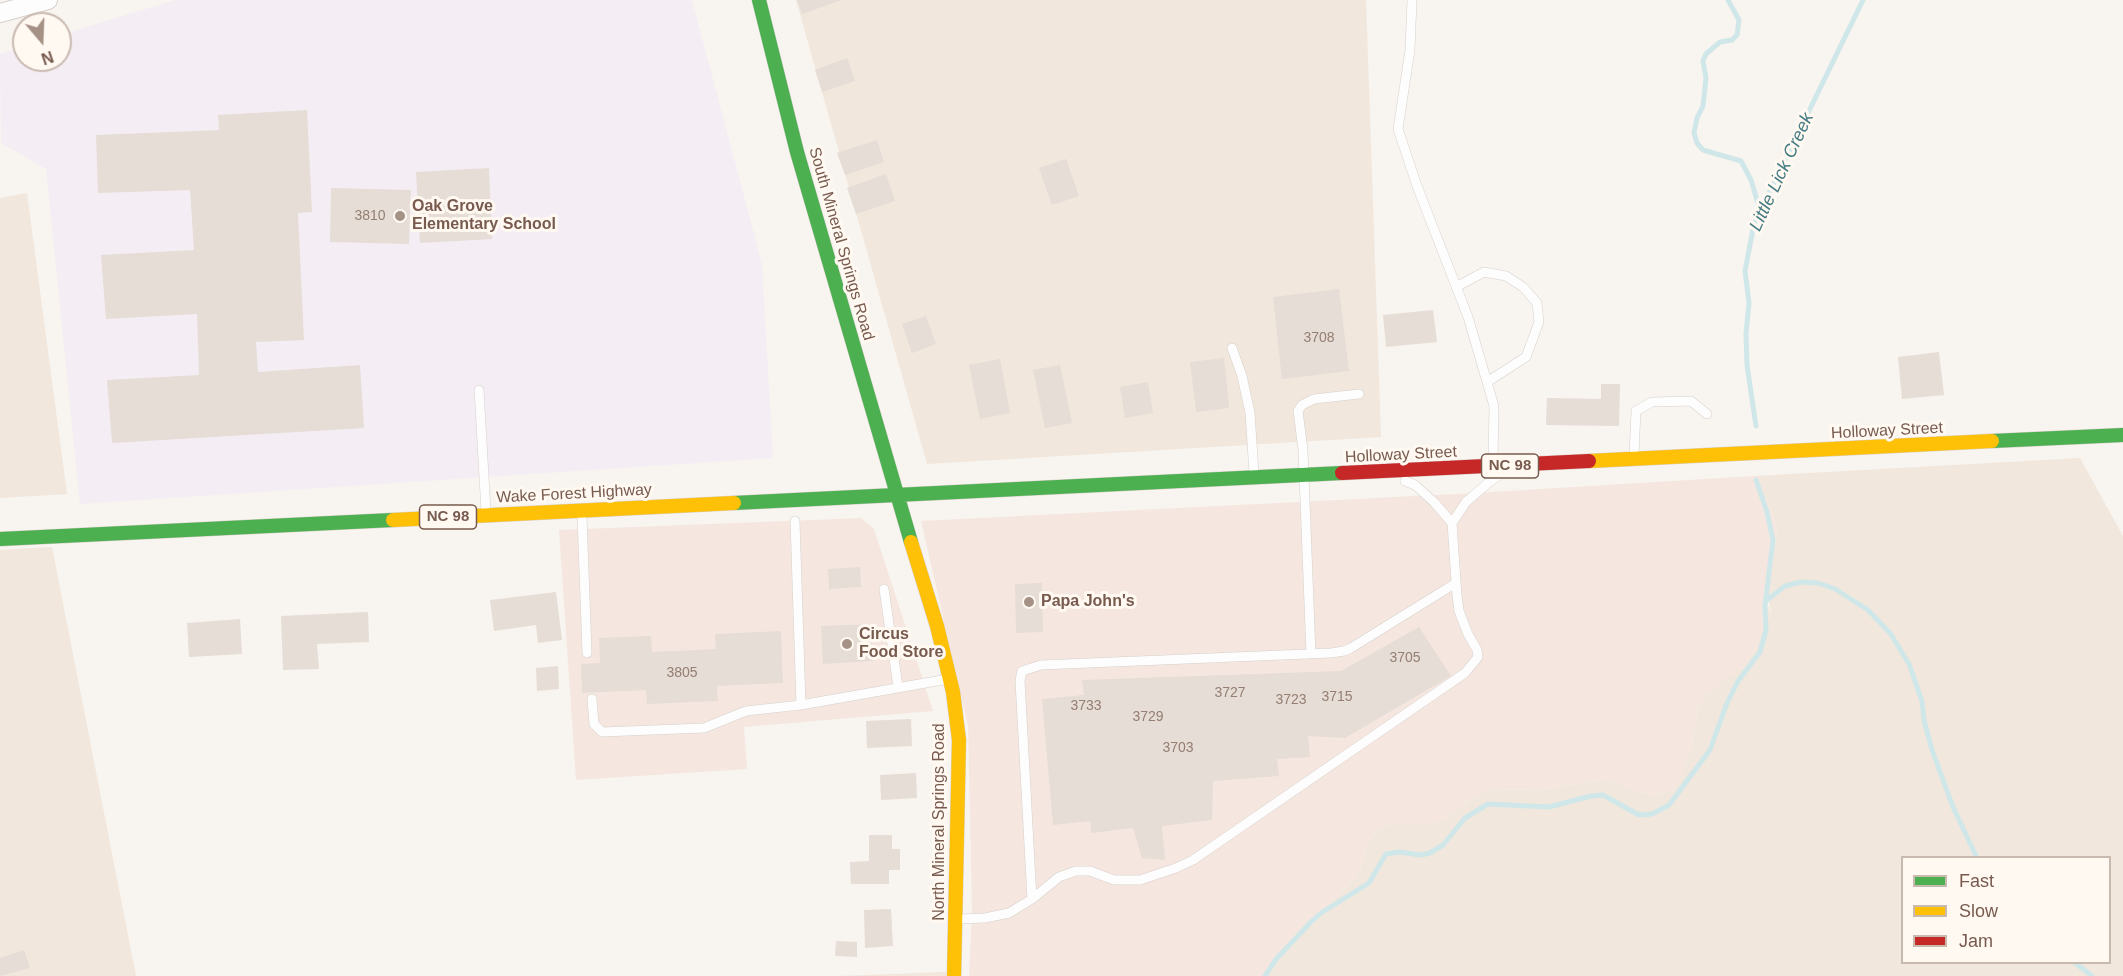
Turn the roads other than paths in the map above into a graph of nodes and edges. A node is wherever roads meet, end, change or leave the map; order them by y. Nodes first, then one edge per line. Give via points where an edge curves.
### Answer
1 (48, 0) edge
2 (759, 0) edge
3 (1412, 0) edge
4 (0, 13) edge
5 (1456, 287) junction
6 (1232, 348) dead end
7 (1487, 382) junction
8 (479, 390) dead end
9 (1359, 394) dead end
10 (1707, 414) dead end
11 (2123, 435) edge
12 (1634, 460) junction
13 (1516, 466) junction
14 (1493, 467) junction
15 (1386, 472) junction
16 (1304, 476) junction
17 (1254, 478) junction
18 (897, 496) junction
19 (581, 511) junction
20 (486, 515) junction
21 (795, 521) dead end
22 (1452, 523) junction
23 (0, 539) edge
24 (1456, 583) junction
25 (885, 589) dead end
26 (587, 653) dead end
27 (1311, 654) junction
28 (950, 679) junction
29 (898, 687) junction
30 (592, 699) dead end
31 (801, 705) junction
32 (1032, 899) junction
33 (956, 919) junction
34 (954, 976) edge

1 - 4 street
2 - 18 main road, South Mineral Springs Road via 800,163
3 - 5 lane via 1410,50 1398,129
5 - 7 lane
5 - 7 lane via 1484,272 1506,276 1524,287 1536,303 1539,322 1526,357
6 - 17 lane via 1250,413
7 - 14 lane via 1494,406
8 - 20 lane
9 - 16 lane via 1314,399 1302,405 1298,411
10 - 12 lane via 1691,401 1652,402 1636,411
11 - 12 main road, Holloway Street / NC 98
12 - 13 main road, Holloway Street / NC 98
13 - 14 main road, Holloway Street / NC 98
13 - 22 lane via 1466,502
14 - 15 main road, Holloway Street / NC 98
15 - 16 main road, Holloway Street / NC 98
15 - 22 lane via 1415,485
16 - 17 main road, Holloway Street / NC 98
16 - 27 lane
17 - 18 main road, Holloway Street / NC 98
18 - 19 main road, Wake Forest Highway / NC 98
18 - 28 main road, North Mineral Springs Road
19 - 20 main road, Wake Forest Highway / NC 98
19 - 26 lane
20 - 23 main road, Wake Forest Highway / NC 98
21 - 31 lane
22 - 24 lane
24 - 27 lane via 1352,648
24 - 32 lane via 1460,611 1478,657 1465,673 1192,860 1140,879 1114,880 1090,871 1076,871 1059,877
25 - 29 lane
27 - 32 lane via 1041,665 1022,671
28 - 29 lane
28 - 33 main road, North Mineral Springs Road via 959,740
29 - 31 lane
30 - 31 lane via 594,724 602,732 704,728 746,711
32 - 33 lane via 1009,913
33 - 34 main road, North Mineral Springs Road

